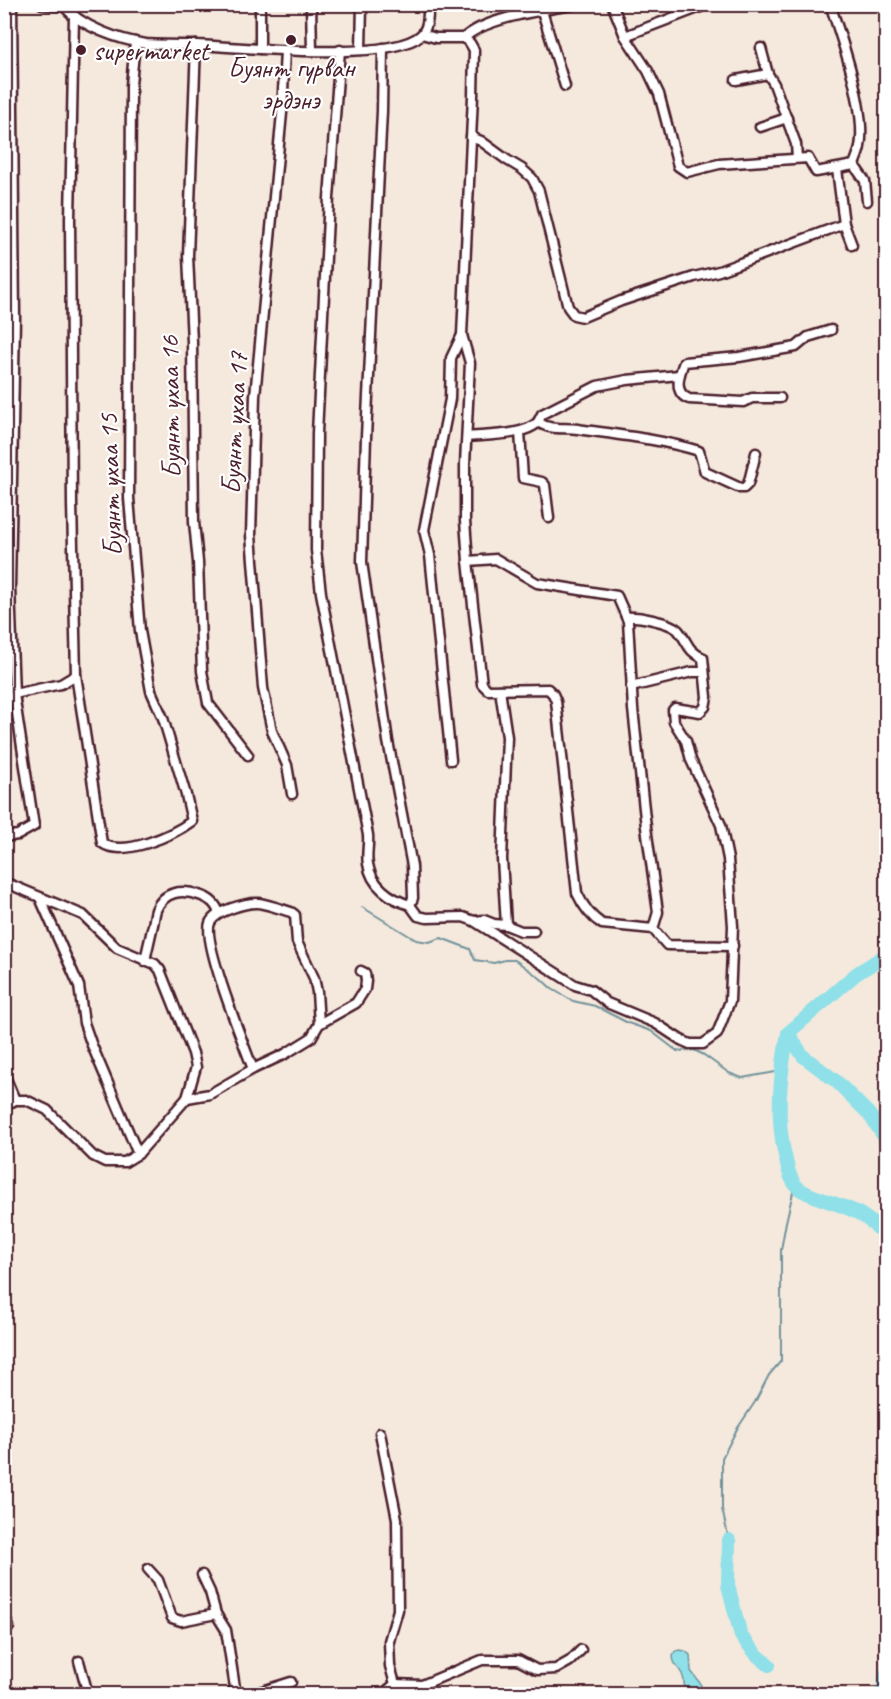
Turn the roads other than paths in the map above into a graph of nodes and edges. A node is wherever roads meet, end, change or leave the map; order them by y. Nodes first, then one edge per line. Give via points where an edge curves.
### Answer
1 (12, 4) edge
2 (42, 4) edge
3 (260, 4) edge
4 (311, 4) edge
5 (362, 4) edge
6 (428, 4) edge
7 (577, 4) edge
8 (612, 4) edge
9 (830, 4) edge
10 (65, 5) edge
11 (706, 5) edge
12 (542, 11) junction
13 (74, 15) junction
14 (422, 34) junction
15 (625, 36) junction
16 (464, 38) junction
17 (135, 42) junction
18 (196, 45) junction
19 (383, 48) junction
20 (761, 48) dead end
21 (260, 50) junction
22 (340, 50) junction
23 (362, 50) junction
24 (285, 51) junction
25 (312, 51) junction
26 (768, 74) junction
27 (736, 80) dead end
28 (565, 86) dead end
29 (787, 118) junction
30 (760, 128) dead end
31 (471, 138) junction
32 (797, 158) junction
33 (854, 165) junction
34 (837, 169) junction
35 (867, 201) dead end
36 (844, 224) junction
37 (852, 245) dead end
38 (831, 330) dead end
39 (462, 335) junction
40 (679, 375) junction
41 (780, 398) dead end
42 (538, 422) junction
43 (520, 432) junction
44 (467, 436) junction
45 (756, 453) dead end
46 (549, 518) dead end
47 (468, 561) junction
48 (626, 617) junction
49 (704, 672) junction
50 (76, 675) junction
51 (632, 687) junction
52 (500, 690) junction
53 (14, 694) junction
54 (4, 703) edge
55 (248, 755) dead end
56 (451, 759) dead end
57 (292, 794) dead end
58 (4, 837) edge
59 (4, 882) edge
60 (40, 898) junction
61 (410, 905) junction
62 (219, 913) junction
63 (474, 921) junction
64 (506, 925) junction
65 (653, 929) junction
66 (534, 931) dead end
67 (733, 946) junction
68 (145, 961) junction
69 (361, 971) dead end
70 (319, 1024) junction
71 (253, 1069) junction
72 (4, 1074) edge
73 (187, 1098) junction
74 (15, 1100) junction
75 (4, 1107) edge
76 (138, 1154) junction
77 (381, 1433) dead end
78 (148, 1569) dead end
79 (202, 1575) dead end
80 (216, 1614) junction
81 (4, 1615) edge
82 (9, 1626) dead end
83 (581, 1650) dead end
84 (79, 1661) dead end
85 (291, 1682) dead end
86 (395, 1684) junction
87 (88, 1695) edge
88 (236, 1695) edge
89 (253, 1695) edge
90 (383, 1695) edge

1 - 53 street via 15,318 9,587
2 - 10 street
3 - 21 street
4 - 25 street
5 - 23 street
6 - 14 street
7 - 12 street
8 - 15 street
9 - 33 street via 861,125
10 - 13 street
11 - 15 street
12 - 16 street via 478,27
12 - 28 street
13 - 17 street
13 - 50 street via 70,219
14 - 16 street
14 - 19 street
15 - 32 street via 659,94 678,166 687,172 719,164
16 - 31 street via 474,50 475,59
17 - 18 street
17 - 50 street, Буянт ухаа 15 via 131,85 129,498 140,631 151,691 163,718 192,821 167,836 137,846 109,847 102,843
18 - 21 street
18 - 55 street, Буянт ухаа 16 via 188,256 202,670 208,703
19 - 23 street
19 - 61 street via 362,561 388,741 412,866
20 - 26 street
21 - 24 street
22 - 23 street
22 - 25 street
22 - 61 street via 317,433 316,550 368,835 370,876 379,887
24 - 25 street
24 - 57 street, Буянт ухаа 17 via 255,396 251,535 263,688
26 - 27 street
26 - 29 street
29 - 30 street
29 - 32 street
31 - 36 street via 532,178 539,191 568,307 574,315 583,316 718,271
31 - 39 street
32 - 34 street via 808,158 816,172
33 - 34 street
33 - 35 street via 865,181
34 - 36 street
36 - 37 street
38 - 40 street via 808,337 796,348 684,362
39 - 44 street via 470,363
39 - 56 street via 452,358 450,399 424,530 430,555
40 - 41 street via 684,398 743,402 752,398
40 - 42 street via 597,386 542,414
42 - 43 street
42 - 45 street via 547,428 668,442 699,451 705,472 740,488 748,484
43 - 44 street
43 - 46 street via 523,478 545,485
44 - 47 street
47 - 48 street via 495,559 537,583 617,596
47 - 52 street via 482,684 488,690
48 - 49 street via 678,630 692,653 703,658
48 - 51 street
49 - 51 street
49 - 67 street via 705,707 699,712 675,708 674,722 686,741 721,825 728,859
50 - 53 street via 61,684
51 - 65 street via 645,827 658,912
52 - 64 street via 507,737 502,859
52 - 65 street via 548,689 554,694 576,893 583,906 602,924
53 - 54 street
53 - 58 street via 34,826
59 - 60 street
60 - 68 street via 83,915 117,948
60 - 76 street via 80,986 84,1023
61 - 63 street via 418,915 427,918 463,917
62 - 68 street via 208,898 186,891 164,898 156,910
62 - 70 street via 259,903 295,915 297,942 314,978
62 - 71 street via 210,922 209,937 225,996
63 - 64 street
63 - 67 street via 575,985 656,1023 690,1044 703,1044 717,1034 730,1001
64 - 66 street
65 - 67 street via 667,945
68 - 73 street via 159,970 193,1053 196,1067
69 - 70 street via 365,973 365,989 356,1003
70 - 71 street via 311,1038
71 - 73 street via 210,1094
72 - 74 street
73 - 76 street
74 - 75 street
74 - 76 street via 26,1100 47,1110 93,1156 105,1162 125,1162
77 - 86 street via 398,1519 398,1610 389,1641
78 - 80 street via 158,1580 172,1618 181,1621
79 - 80 street
80 - 88 street via 226,1630
81 - 82 street
83 - 86 street via 556,1669 537,1670 518,1660 482,1660 422,1685
84 - 87 street
85 - 89 street
86 - 90 street

